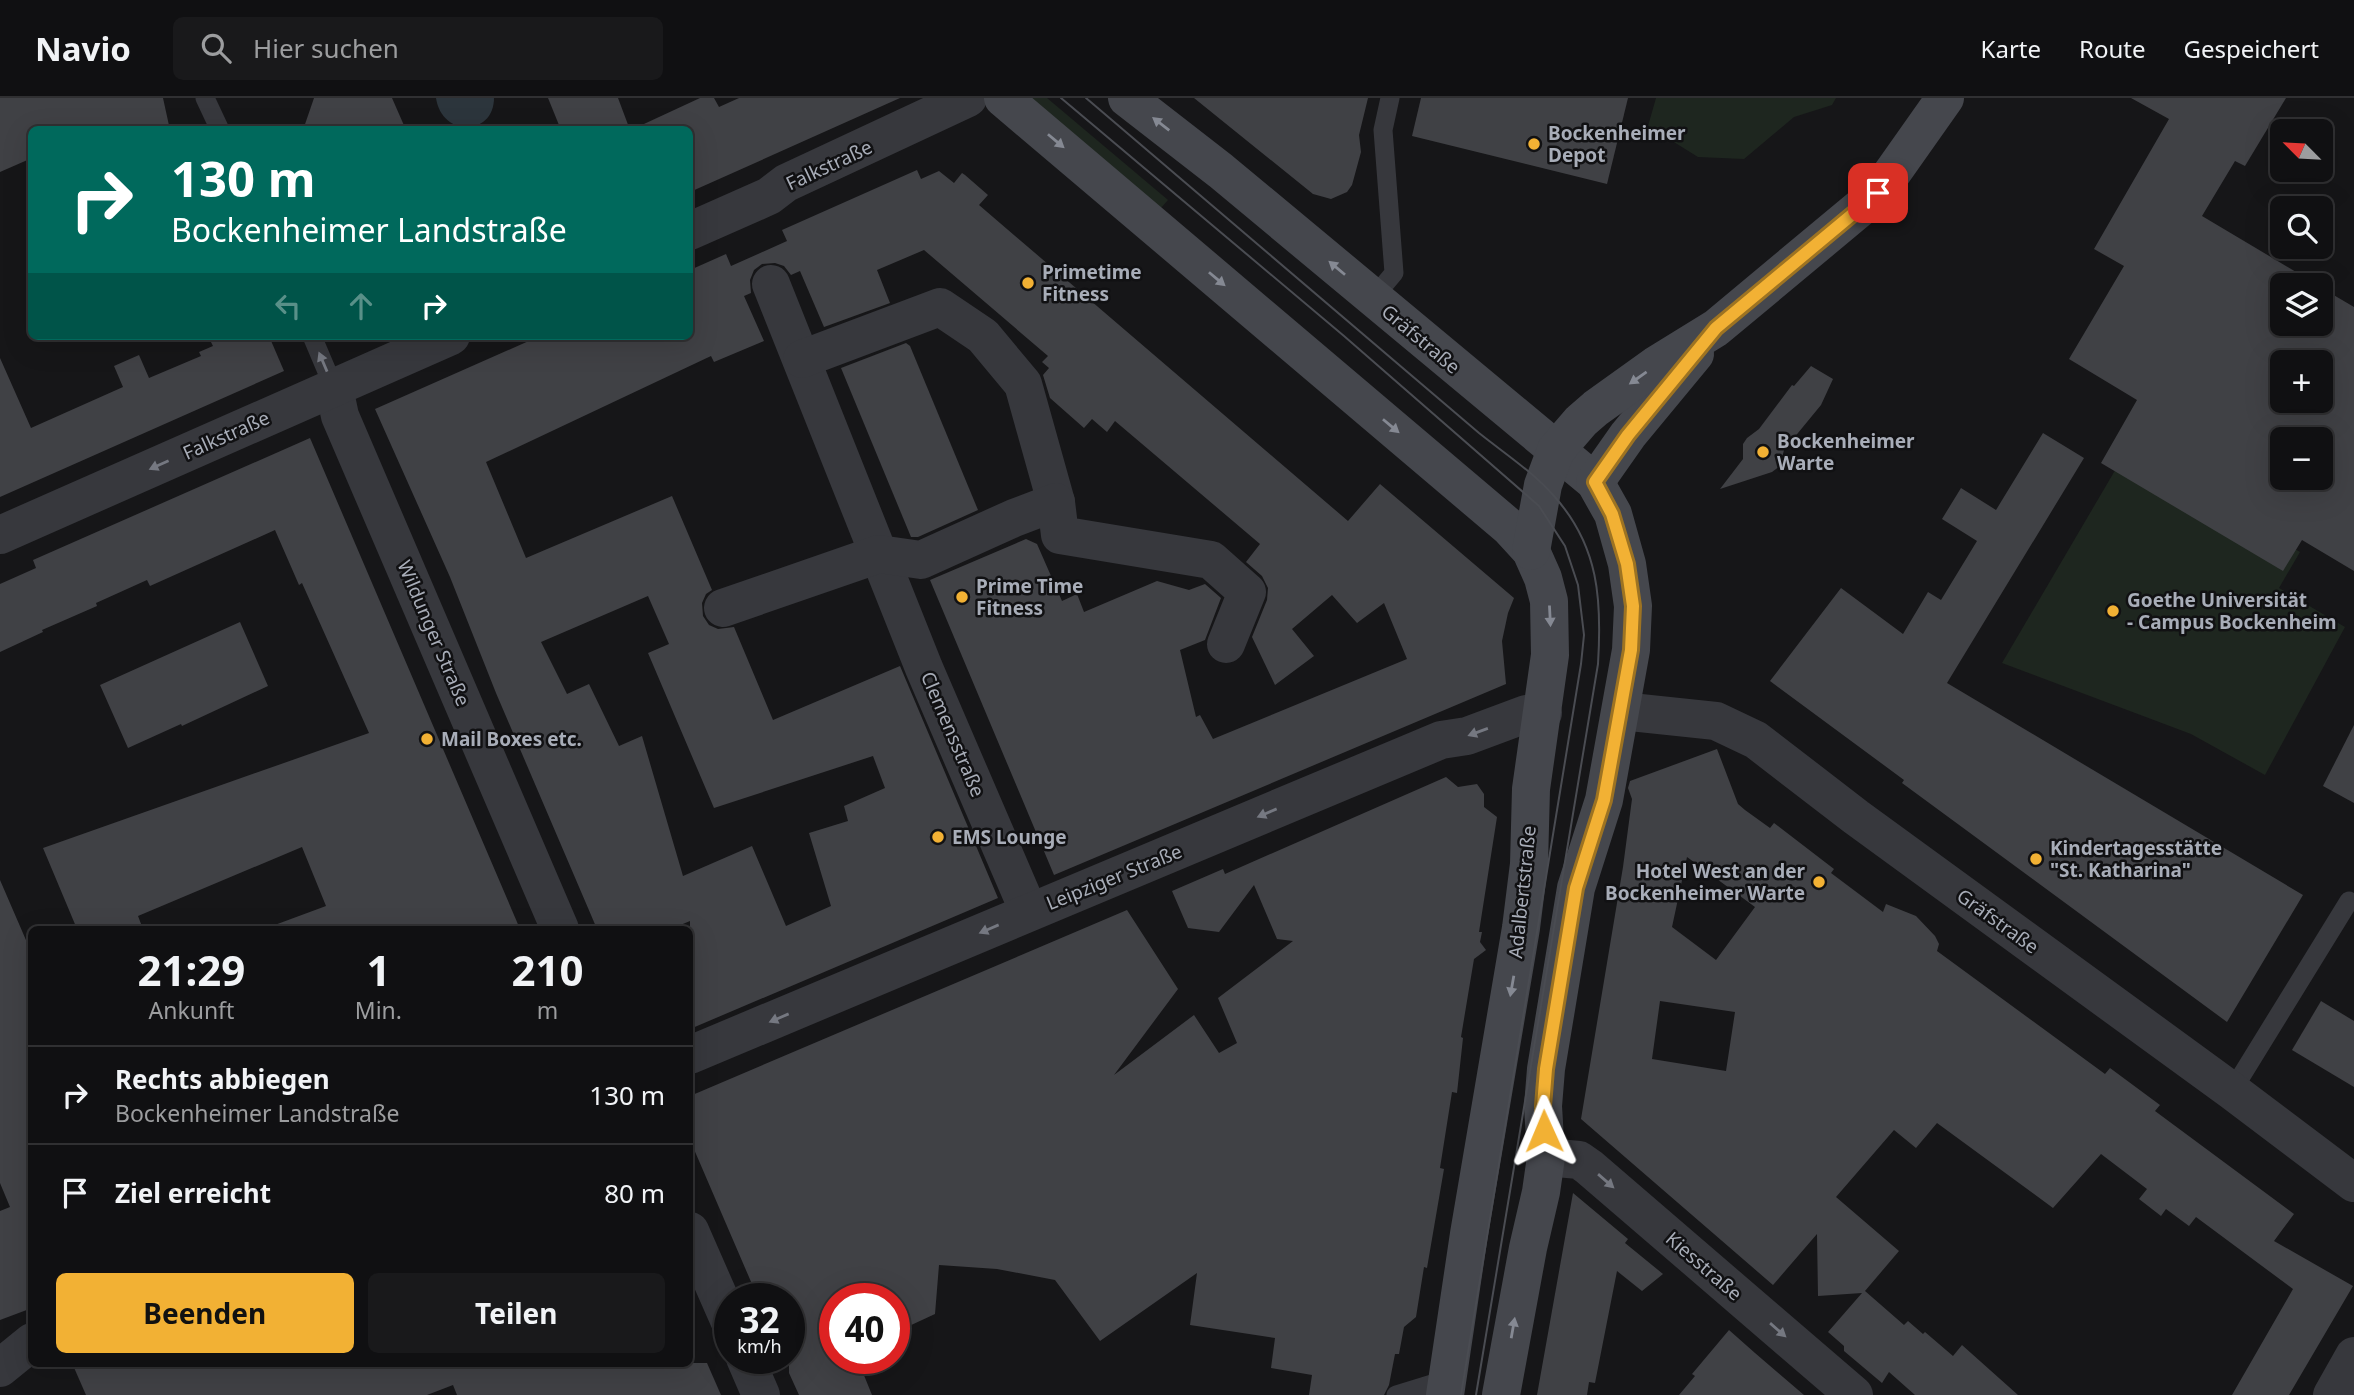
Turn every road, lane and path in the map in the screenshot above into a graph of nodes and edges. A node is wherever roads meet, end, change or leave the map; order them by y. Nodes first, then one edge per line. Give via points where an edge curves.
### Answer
1 (205, 98) edge
2 (968, 98) edge
3 (1003, 98) edge
4 (1127, 98) edge
5 (1390, 98) edge
6 (1945, 98) edge
7 (218, 126) edge
8 (693, 230) edge
9 (771, 284) dead end
10 (1373, 298) junction
11 (1716, 328) junction
12 (314, 340) edge
13 (442, 340) edge
14 (802, 359) junction
15 (334, 388) junction
16 (1556, 450) junction
17 (1446, 472) junction
18 (1595, 482) junction
19 (1540, 497) junction
20 (1056, 502) junction
21 (0, 535) edge
22 (1531, 551) junction
23 (879, 554) junction
24 (723, 608) dead end
25 (1226, 644) dead end
26 (1621, 711) junction
27 (1543, 713) junction
28 (2349, 901) dead end
29 (1029, 912) junction
30 (559, 926) edge
31 (693, 1054) edge
32 (2232, 1091) junction
33 (1546, 1157) junction
34 (2354, 1183) edge
35 (1469, 1234) junction
36 (693, 1238) edge
37 (1528, 1248) junction
38 (714, 1286) edge
39 (28, 1345) edge
40 (2354, 1356) edge
41 (0, 1368) edge
42 (752, 1374) edge
43 (1447, 1387) edge
44 (761, 1395) edge
45 (1396, 1395) edge
46 (1501, 1395) edge
47 (1854, 1395) edge
48 (2332, 1395) edge

1 - 7 lane
2 - 8 street, Falkstraße
3 -> 17 street
10 -> 4 street, Gräfstraße
5 - 10 lane via 1383,130 1394,273
6 - 11 street via 1878,193
9 - 14 street, Clemensstraße
10 - 16 street, Gräfstraße
11 -> 16 street via 1596,408
11 - 18 street
15 -> 12 lane, Wildunger Straße
13 - 15 street, Falkstraße
14 - 20 street via 940,307 983,336 1023,384
14 - 23 street, Clemensstraße
15 -> 21 street, Falkstraße
15 - 30 street, Wildunger Straße via 340,416
16 - 18 street, Gräfstraße
16 - 19 street
17 - 19 street via 1465,484 1501,495
17 - 22 street
18 - 19 street
18 - 26 street via 1624,549 1633,606
19 - 22 street
20 - 23 street via 921,560
20 - 25 street via 1060,535 1211,560 1247,592
22 -> 27 street, Adalbertstraße via 1549,601 1550,655
23 - 24 street
23 - 29 street, Clemensstraße
26 - 32 street, Gräfstraße via 1716,721 1756,740
26 - 33 street via 1604,800 1576,888 1546,1069
27 -> 29 street, Leipziger Straße via 1441,740
27 -> 35 street, Adalbertstraße via 1531,789 1521,928
28 - 32 lane
29 -> 31 street, Leipziger Straße
32 - 34 street, Gräfstraße
33 - 37 street
33 -> 47 street, Kiesstraße via 1579,1160 1590,1167
35 - 37 street via 1481,1217 1506,1217
35 - 43 street, Adalbertstraße
36 - 38 street
46 -> 37 street
39 - 41 street
40 - 48 street
42 - 44 street
43 - 45 lane

